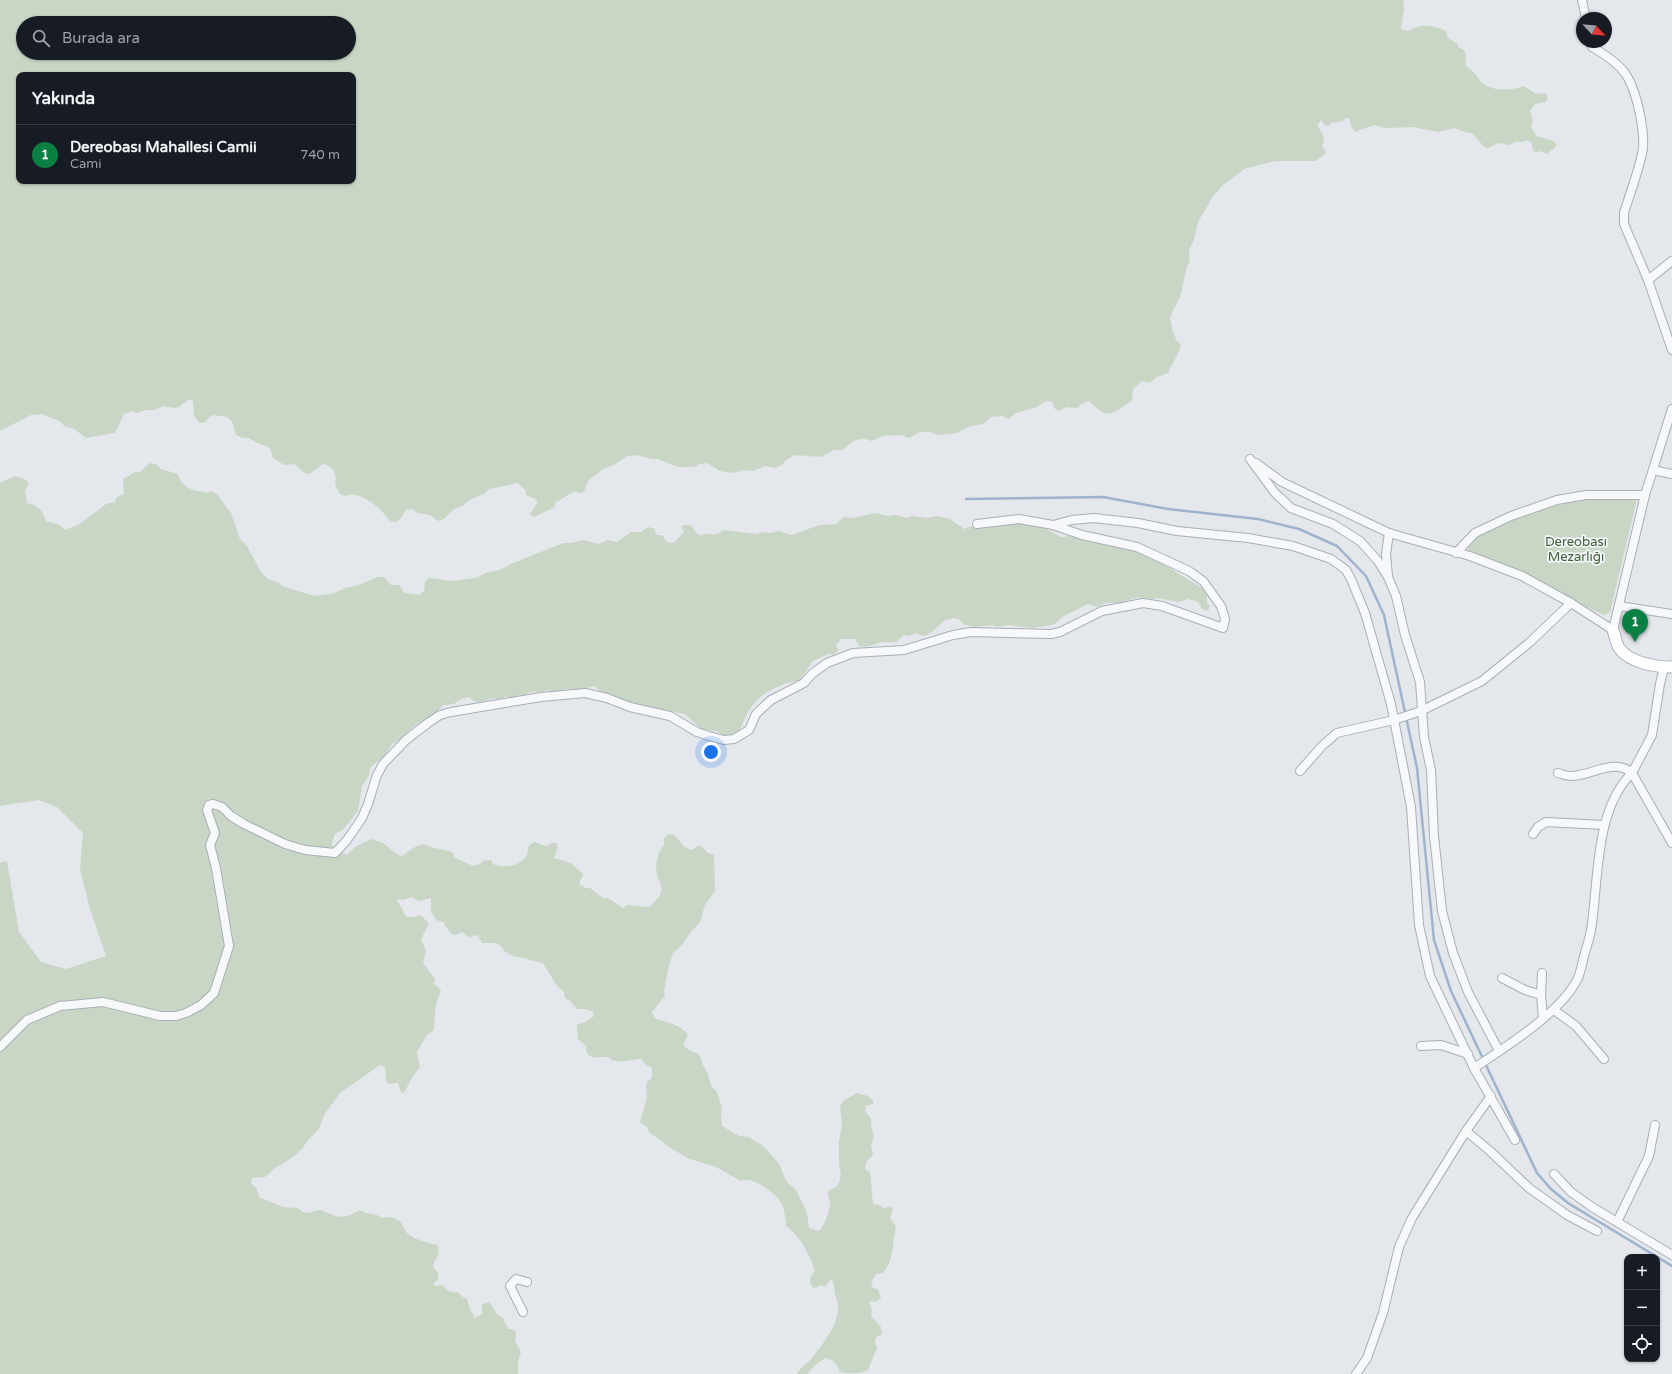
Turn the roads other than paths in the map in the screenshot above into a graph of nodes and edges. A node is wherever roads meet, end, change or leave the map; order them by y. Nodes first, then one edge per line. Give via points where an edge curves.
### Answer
1 (1582, 0) edge
2 (1585, 12) edge
3 (1594, 48) edge
4 (1672, 261) edge
5 (1648, 280) junction
6 (1672, 350) edge
7 (1672, 408) edge
8 (1653, 470) junction
9 (1672, 474) edge
10 (1645, 495) junction
11 (977, 524) dead end
12 (1053, 525) junction
13 (1389, 533) junction
14 (1456, 553) junction
15 (1388, 577) junction
16 (1571, 603) junction
17 (1619, 606) junction
18 (1672, 614) edge
19 (1613, 630) junction
20 (1668, 667) edge
21 (1421, 711) junction
22 (1394, 720) junction
23 (1300, 771) dead end
24 (1558, 773) dead end
25 (1632, 773) junction
26 (1604, 825) junction
27 (1533, 834) dead end
28 (1672, 843) edge
29 (1542, 973) dead end
30 (1502, 978) dead end
31 (1541, 995) junction
32 (1554, 1010) junction
33 (1543, 1018) junction
34 (1421, 1046) dead end
35 (0, 1047) edge
36 (1499, 1051) junction
37 (1468, 1054) junction
38 (1604, 1059) dead end
39 (1474, 1068) junction
40 (1491, 1096) junction
41 (1655, 1125) dead end
42 (1466, 1131) junction
43 (1515, 1140) dead end
44 (1554, 1174) dead end
45 (1617, 1222) junction
46 (1597, 1231) dead end
47 (1672, 1255) edge
48 (527, 1282) dead end
49 (523, 1312) dead end
50 (1356, 1374) edge

1 - 2 street
3 - 5 street via 1611,58 1626,73 1636,93 1643,147 1624,213 1624,224
4 - 5 street
5 - 6 street
7 - 8 street
8 - 9 street
8 - 10 street
10 - 14 street via 1586,495 1557,500 1511,516 1475,533
10 - 17 street
11 - 12 street via 1019,519
12 - 22 street via 1094,518 1138,523 1177,531 1267,541 1293,546 1331,559 1346,570 1358,594
12 - 35 street via 1082,535 1138,547 1189,571 1203,581 1222,606 1225,619 1223,628 1162,606 1144,603 1102,611 1051,634 971,632 904,650 853,653 827,663 804,683 771,700 756,714 749,730 734,739 724,740 698,732 670,716 585,693 541,697 440,715 406,740 383,764 362,818 335,853 305,850 285,844 237,820 222,807 213,804 209,806 207,810 215,833 210,845 229,946 214,993 201,1005 176,1016 160,1016 103,1002 60,1006 27,1020
13 - 14 street
13 - 15 street via 1386,554
13 - 15 street via 1282,482 1250,459 1275,493 1291,508 1333,524 1360,541
14 - 16 street via 1522,576
15 - 21 street via 1396,596 1420,682
16 - 19 street
16 - 21 street via 1529,643 1482,681
17 - 18 street
17 - 19 street
19 - 20 street via 1619,647 1628,656 1642,662
20 - 25 street via 1660,684 1652,735
21 - 22 street
21 - 36 street via 1431,770 1434,836 1442,911 1453,953 1468,992
22 - 23 street via 1337,733
22 - 37 street via 1412,807 1419,925 1430,976
24 - 25 street via 1570,776 1616,767
25 - 26 street via 1613,801
25 - 28 street
26 - 27 street via 1546,822
26 - 32 street via 1591,931 1578,980
29 - 31 street
30 - 31 street
31 - 33 street
32 - 33 street
32 - 38 street via 1576,1026
33 - 36 street
34 - 37 street via 1440,1045
36 - 39 street
37 - 39 street
39 - 40 street
40 - 42 street
40 - 43 street
41 - 45 street via 1649,1156
42 - 46 street via 1529,1188
42 - 50 street via 1412,1218 1400,1247 1378,1328 1367,1358
44 - 45 street via 1571,1192
45 - 47 street
48 - 49 street via 516,1279 510,1286

